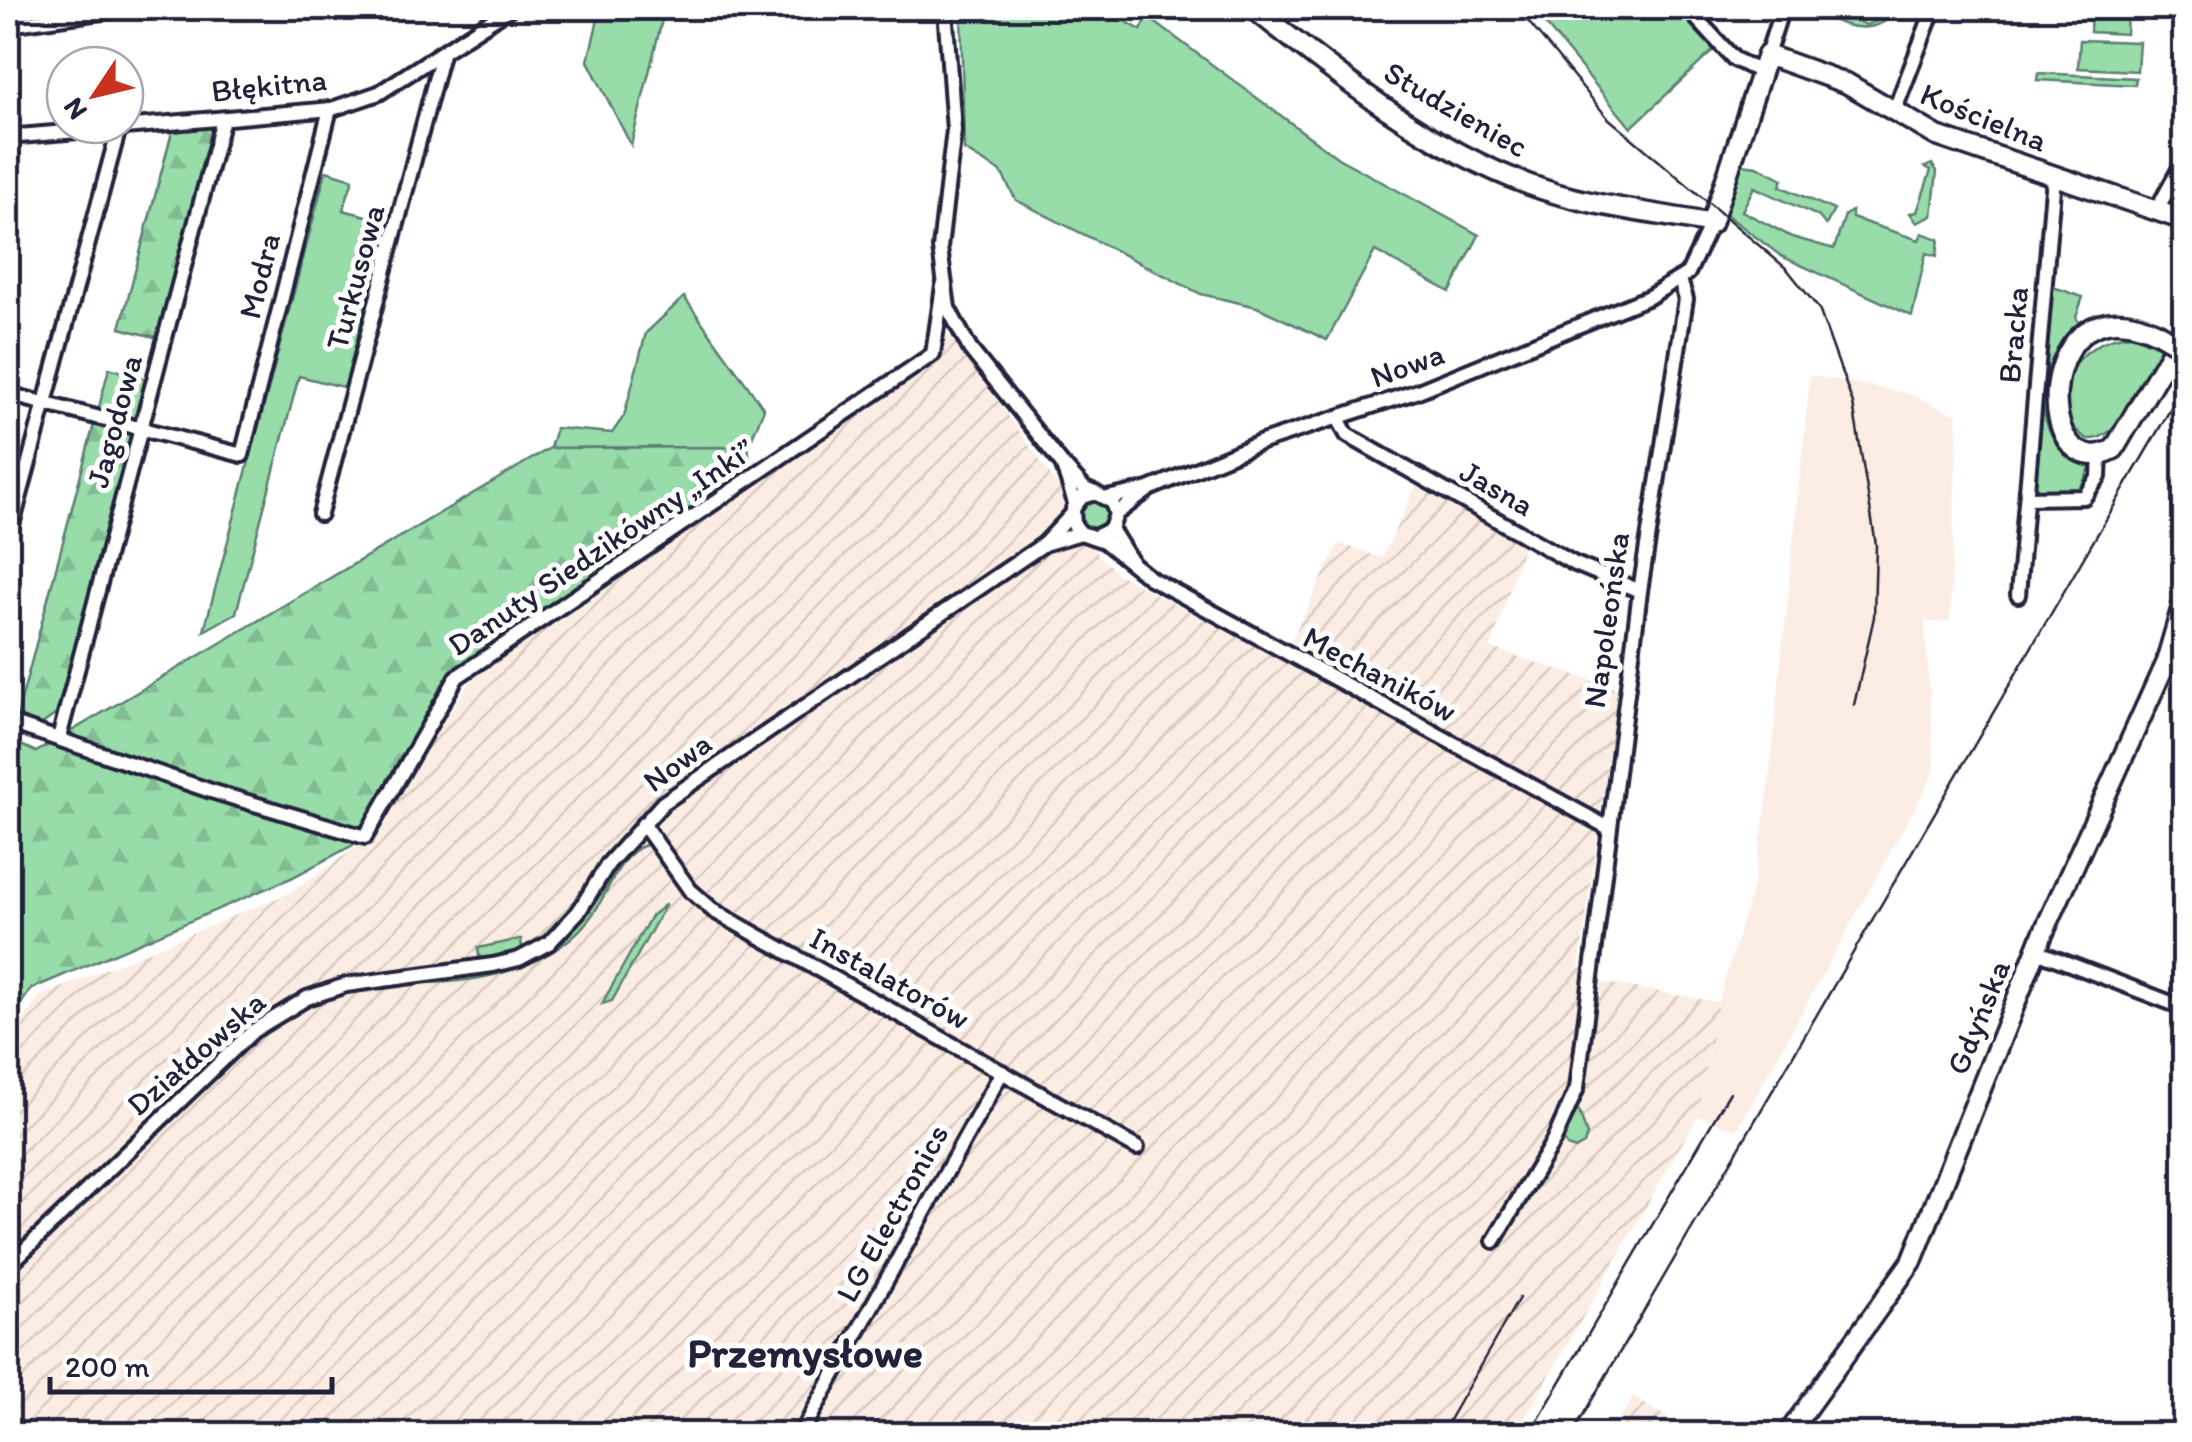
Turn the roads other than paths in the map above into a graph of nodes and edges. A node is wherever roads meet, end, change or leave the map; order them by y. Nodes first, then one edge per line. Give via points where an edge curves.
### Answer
1 (129, 8) edge
2 (510, 8) edge
3 (945, 8) edge
4 (1253, 8) edge
5 (1687, 8) edge
6 (1782, 8) edge
7 (1934, 8) edge
8 (8, 24) edge
9 (442, 54) junction
10 (1764, 64) junction
11 (330, 110) junction
12 (1894, 112) junction
13 (223, 119) junction
14 (145, 126) edge
15 (45, 134) edge
16 (8, 137) edge
17 (114, 145) edge
18 (2184, 160) edge
19 (2054, 178) junction
20 (2156, 211) junction
21 (2184, 220) edge
22 (1711, 224) junction
23 (1680, 280) junction
24 (944, 286) junction
25 (2184, 330) edge
26 (2184, 348) edge
27 (8, 394) edge
28 (43, 403) junction
29 (1338, 418) junction
30 (140, 429) junction
31 (2100, 454) junction
32 (1062, 464) junction
33 (1149, 489) junction
34 (1101, 495) junction
35 (2027, 498) junction
36 (1074, 508) junction
37 (320, 514) dead end
38 (1116, 514) junction
39 (1112, 529) junction
40 (1088, 535) junction
41 (8, 540) edge
42 (1044, 544) junction
43 (1131, 561) junction
44 (1640, 591) junction
45 (2018, 595) dead end
46 (2184, 600) edge
47 (8, 722) edge
48 (59, 738) junction
49 (643, 824) junction
50 (1608, 827) junction
51 (2036, 952) junction
52 (2184, 1008) edge
53 (1002, 1072) junction
54 (1138, 1148) dead end
55 (1494, 1240) dead end
56 (8, 1266) edge
57 (801, 1434) edge
58 (1788, 1434) edge

1 - 8 street
2 - 9 street, Błękitna
3 - 24 street via 954,130 940,248
4 - 22 main road, Studzieniec via 1348,81 1476,162 1533,187
5 - 10 street via 1734,59
6 - 10 street
7 - 12 street
9 - 11 street, Błękitna via 379,94
9 - 37 street, Turkusowa
10 - 12 main road, Kościelna via 1848,84
10 - 22 main road
11 - 13 street, Błękitna
11 - 30 street, Modra via 242,456
12 - 19 main road, Kościelna via 1937,136
13 - 14 street, Błękitna
13 - 30 street, Jagodowa
15 - 16 street, Błękitna
17 - 28 street
18 - 20 street
19 - 20 main road, Kościelna
19 - 35 street, Bracka
20 - 21 main road, Kościelna
22 - 23 street
23 - 29 street, Nowa via 1462,374
23 - 44 street, Napoleońska via 1686,299
24 - 32 street via 970,349
24 - 48 street, Danuty Siedzikówny „Inki” via 934,354 457,677 365,837
25 - 31 main road via 2122,438
26 - 31 main road, bridge via 2130,324 2107,326 2075,343 2059,368 2054,396 2061,426 2079,449
27 - 28 street
28 - 30 street
28 - 41 street
29 - 33 street, Nowa
29 - 44 street, Jasna via 1347,434 1573,563
30 - 48 street, Jagodowa
31 - 35 street via 2099,476 2084,497
32 - 34 street
32 - 36 street
33 - 34 street, Nowa
33 - 38 street, Nowa
34 - 36 street, Nowa
34 - 38 street
35 - 45 street, Bracka
36 - 40 street
36 - 42 street, Nowa
38 - 39 street
39 - 40 street, Nowa
39 - 43 street
40 - 42 street, Nowa
40 - 43 street, Mechaników
42 - 49 street, Nowa via 684,788
43 - 50 street, Mechaników via 1252,637
44 - 50 street, Napoleońska
46 - 51 main road, Gdyńska via 2166,662
47 - 48 street, Danuty Siedzikówny „Inki”
49 - 53 street, Instalatorów via 714,912
49 - 56 street, Działdowska via 566,928 535,952 494,965 346,985 307,998 252,1031
50 - 55 street, Napoleońska via 1577,1088
51 - 52 street
51 - 58 main road, Gdyńska via 1912,1261
53 - 54 street, Instalatorów
53 - 57 street, LG Electronics

